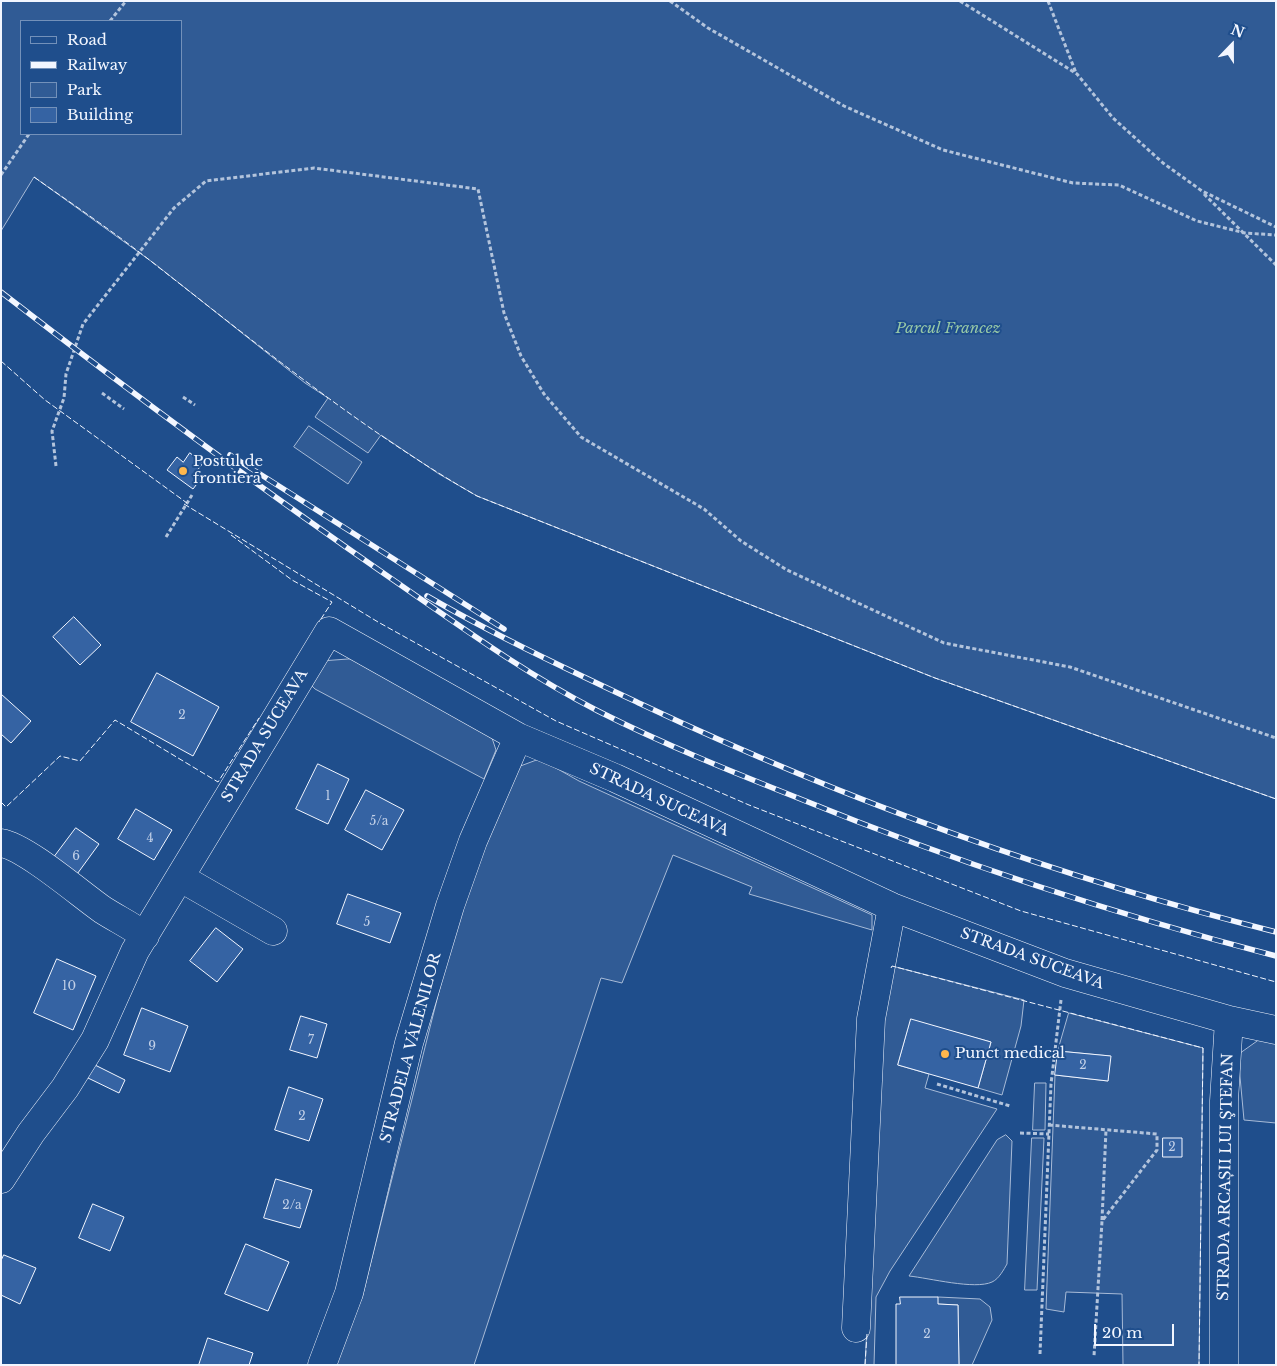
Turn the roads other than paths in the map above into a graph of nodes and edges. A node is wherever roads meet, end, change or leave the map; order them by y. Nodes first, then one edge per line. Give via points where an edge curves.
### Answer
1 (518, 737) junction
2 (1, 843) edge
3 (181, 878) junction
4 (892, 907) junction
5 (273, 931) dead end
6 (145, 936) junction
7 (1229, 1020) junction
8 (1276, 1030) edge
9 (1, 1179) edge
10 (856, 1328) dead end
11 (322, 1365) edge
12 (1224, 1365) edge

1 - 3 street, STRADA SUCEAVA via 329,630
1 - 4 street, STRADA SUCEAVA via 615,778
1 - 11 street, STRADELA VĂLENILOR via 473,841 450,906 410,1043 352,1285
2 - 6 street via 29,856
3 - 5 street
3 - 6 street, STRADA SUCEAVA
4 - 7 street, STRADA SUCEAVA via 1066,973
4 - 10 street via 871,1019
6 - 9 street, STRADA SUCEAVA via 135,951 95,1040
7 - 8 street, STRADA SUCEAVA
7 - 12 street, STRADA ARCAȘII LUI ŞTEFAN via 1224,1101

